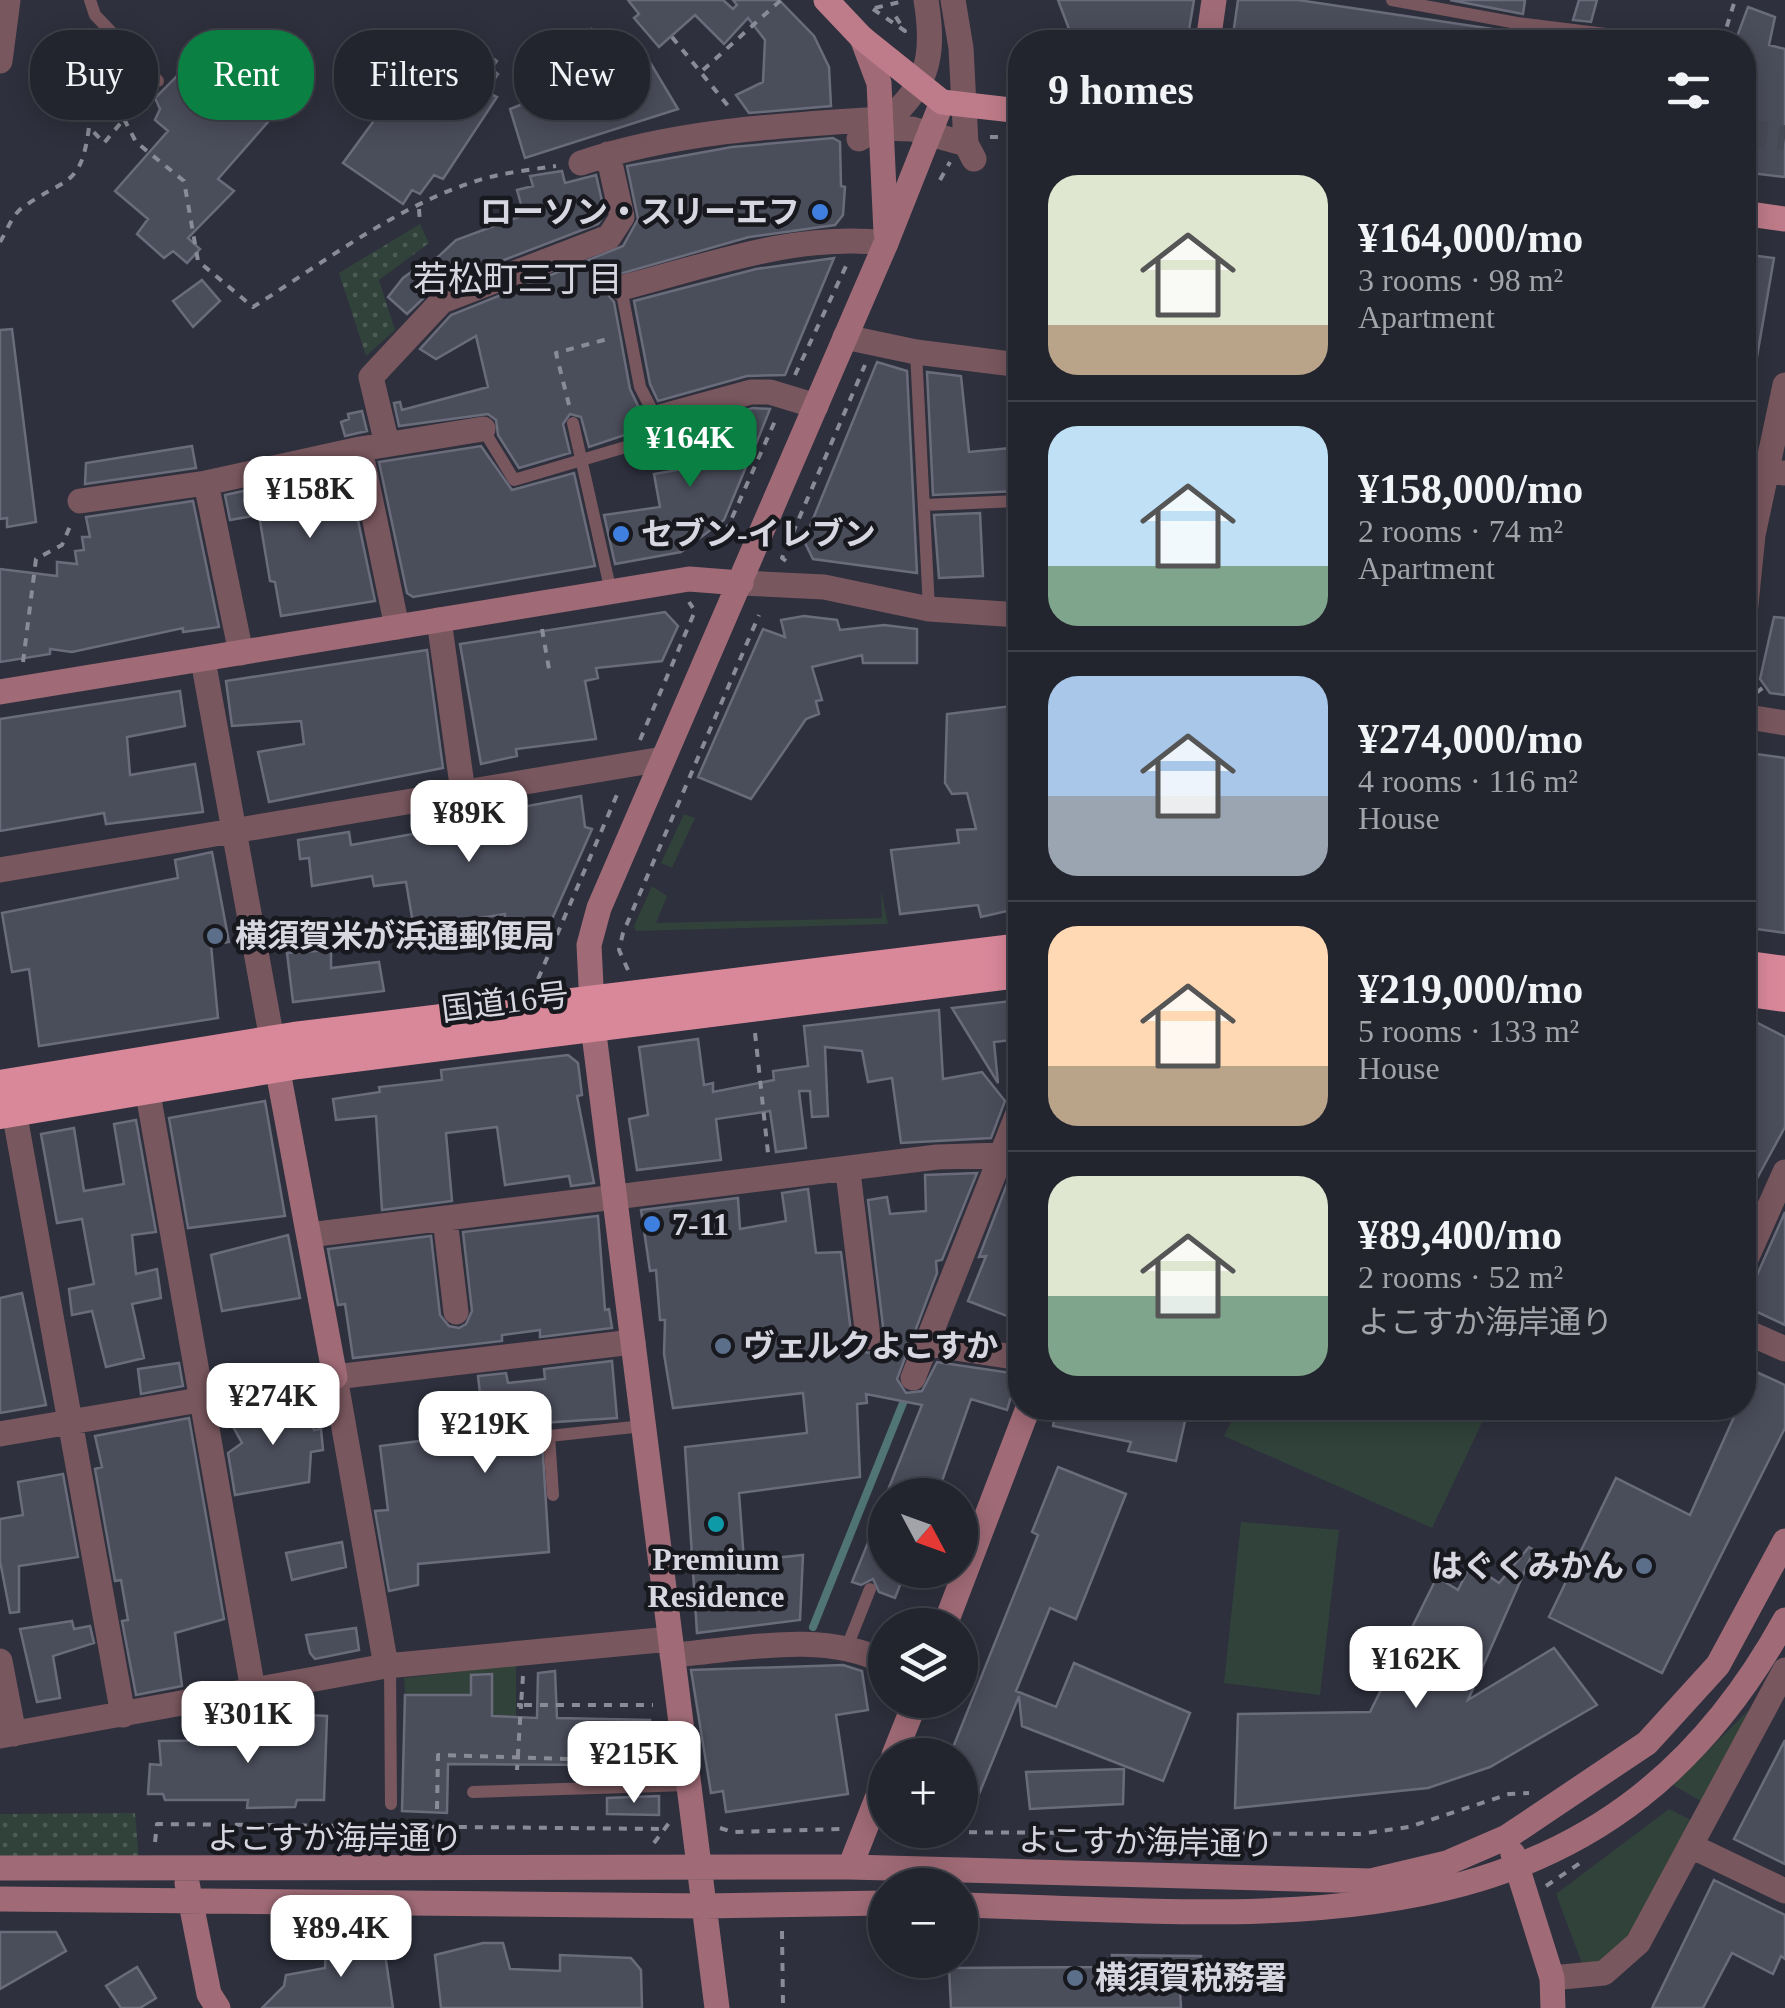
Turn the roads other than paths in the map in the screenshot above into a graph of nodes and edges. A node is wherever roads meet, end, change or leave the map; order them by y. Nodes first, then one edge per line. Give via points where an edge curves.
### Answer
1 (8, 0) edge
2 (90, 0) edge
3 (826, 0) edge
4 (926, 0) edge
5 (953, 0) edge
6 (1214, 0) edge
7 (1392, 0) edge
8 (109, 30) edge
9 (1210, 30) edge
10 (1573, 30) edge
11 (862, 38) junction
12 (0, 61) edge
13 (962, 66) junction
14 (928, 67) junction
15 (942, 102) junction
16 (1008, 110) edge
17 (873, 129) junction
18 (608, 154) junction
19 (581, 163) dead end
20 (1756, 215) edge
21 (1785, 218) edge
22 (886, 243) junction
23 (621, 288) joint
24 (845, 337) junction
25 (916, 352) junction
26 (1008, 364) edge
27 (1785, 385) edge
28 (816, 406) junction
29 (656, 418) junction
30 (573, 423) road end
31 (482, 429) joint
32 (386, 444) junction
33 (360, 450) junction
34 (583, 462) junction
35 (1765, 470) edge
36 (206, 483) junction
37 (80, 501) road end
38 (1008, 502) edge
39 (924, 505) junction
40 (1756, 523) edge
41 (741, 582) junction
42 (611, 592) junction
43 (930, 610) junction
44 (1008, 614) edge
45 (438, 620) junction
46 (397, 627) junction
47 (241, 653) junction
48 (203, 660) junction
49 (10, 691) edge
50 (1756, 718) edge
51 (1785, 723) edge
52 (663, 759) junction
53 (463, 792) junction
54 (233, 828) junction
55 (0, 870) edge
56 (1008, 950) edge
57 (1756, 966) edge
58 (1785, 971) edge
59 (1008, 973) edge
60 (1756, 993) edge
61 (1785, 997) edge
62 (592, 1013) junction
63 (274, 1054) junction
64 (147, 1088) junction
65 (5, 1103) edge
66 (1008, 1158) edge
67 (1008, 1167) edge
68 (848, 1172) junction
69 (1785, 1172) edge
70 (614, 1199) junction
71 (1779, 1202) edge
72 (444, 1219) junction
73 (309, 1235) junction
74 (1756, 1243) edge
75 (456, 1312) dead end
76 (1756, 1336) edge
77 (868, 1338) dead end
78 (633, 1342) junction
79 (929, 1344) junction
80 (1785, 1349) edge
81 (1008, 1356) edge
82 (335, 1377) junction
83 (913, 1378) dead end
84 (202, 1399) junction
85 (1023, 1420) edge
86 (70, 1421) junction
87 (643, 1426) junction
88 (0, 1434) edge
89 (553, 1495) dead end
90 (1785, 1541) edge
91 (870, 1589) dead end
92 (951, 1608) edge
93 (1785, 1620) edge
94 (671, 1647) junction
95 (847, 1647) junction
96 (868, 1655) edge
97 (0, 1661) edge
98 (388, 1666) junction
99 (1785, 1670) edge
100 (253, 1690) junction
101 (123, 1714) junction
102 (7, 1735) edge
103 (689, 1785) junction
104 (473, 1792) dead end
105 (391, 1804) dead end
106 (868, 1821) edge
107 (1507, 1837) junction
108 (1691, 1846) junction
109 (850, 1867) junction
110 (0, 1868) edge
111 (1518, 1869) junction
112 (700, 1870) junction
113 (187, 1871) junction
114 (1785, 1892) edge
115 (0, 1898) edge
116 (188, 1898) junction
117 (868, 1903) edge
118 (704, 1906) junction
119 (978, 1906) edge
120 (1552, 1978) junction
121 (218, 2008) edge
122 (717, 2008) edge
123 (1553, 2008) edge

1 - 12 street
2 - 8 lane
3 - 11 main road
4 - 14 street
5 - 13 street
6 - 9 street
7 - 10 lane
11 - 15 main road
11 - 17 street via 879,83
13 - 14 street
13 - 17 street via 970,152 912,129
14 - 17 street via 898,112
15 - 16 main road
15 - 22 street
17 - 18 street via 748,130
17 - 22 street
18 - 19 street
18 - 32 street via 622,217 609,236 442,301 371,377
20 - 21 main road
22 - 23 street via 850,238 786,246
22 - 24 street
23 - 29 lane via 640,387
24 - 25 street
24 - 28 street
25 - 26 street
25 - 39 lane
27 - 35 street
28 - 29 street via 751,392
28 - 41 street
29 - 34 lane via 629,446
30 - 34 lane
31 - 32 street
31 - 34 lane via 514,480
32 - 33 street
33 - 36 street
33 - 46 street
34 - 42 lane
35 - 40 street
36 - 37 street
36 - 47 street
38 - 39 lane
39 - 43 lane
41 - 42 street via 689,579
41 - 43 street via 824,587
41 - 52 street
42 - 45 street
43 - 44 street
45 - 46 street
45 - 53 street
46 - 47 street
47 - 48 street
48 - 49 street
48 - 54 street
50 - 51 street
52 - 53 street
52 - 62 street via 594,924
53 - 54 street
54 - 55 street
54 - 63 street
56 - 62 highway, 国道16号
57 - 58 highway
59 - 62 highway, 国道16号
60 - 61 highway
62 - 63 highway, 国道16号
62 - 70 street
63 - 64 highway, 国道16号
63 - 65 highway, 国道16号
63 - 73 street
64 - 65 highway, 国道16号
64 - 84 street
65 - 86 street
66 - 68 street via 937,1157
67 - 79 street
68 - 70 street
68 - 77 street
69 - 71 street
70 - 72 street
70 - 78 street
71 - 74 street
72 - 73 street
72 - 75 street
73 - 82 street
76 - 80 street
78 - 82 street
78 - 87 street
79 - 81 street
79 - 83 street
82 - 84 street
82 - 98 street
84 - 86 street
84 - 100 street
85 - 92 street
86 - 88 street
86 - 101 street
87 - 89 lane via 549,1436
87 - 94 street
90 - 107 street, よこすか海岸通り via 1718,1665 1647,1744
91 - 95 lane
93 - 111 street, よこすか海岸通り via 1762,1662 1692,1752 1603,1825
94 - 95 street
94 - 98 street
94 - 103 street
95 - 96 street
97 - 102 street
98 - 100 street
98 - 105 lane
99 - 108 street
100 - 101 street
101 - 102 street
103 - 104 lane
103 - 112 street
106 - 109 street
107 - 109 street, よこすか海岸通り via 1447,1862 1371,1881
107 - 111 street
108 - 114 street
108 - 120 street via 1638,1943 1604,1973
109 - 112 street, よこすか海岸通り
110 - 113 street, よこすか海岸通り
111 - 119 street, よこすか海岸通り via 1381,1904 1129,1910
111 - 120 street
112 - 113 street, よこすか海岸通り
112 - 118 street
113 - 116 street
115 - 116 street, よこすか海岸通り
116 - 118 street, よこすか海岸通り
116 - 121 street
117 - 118 street, よこすか海岸通り
118 - 122 street
120 - 123 street

